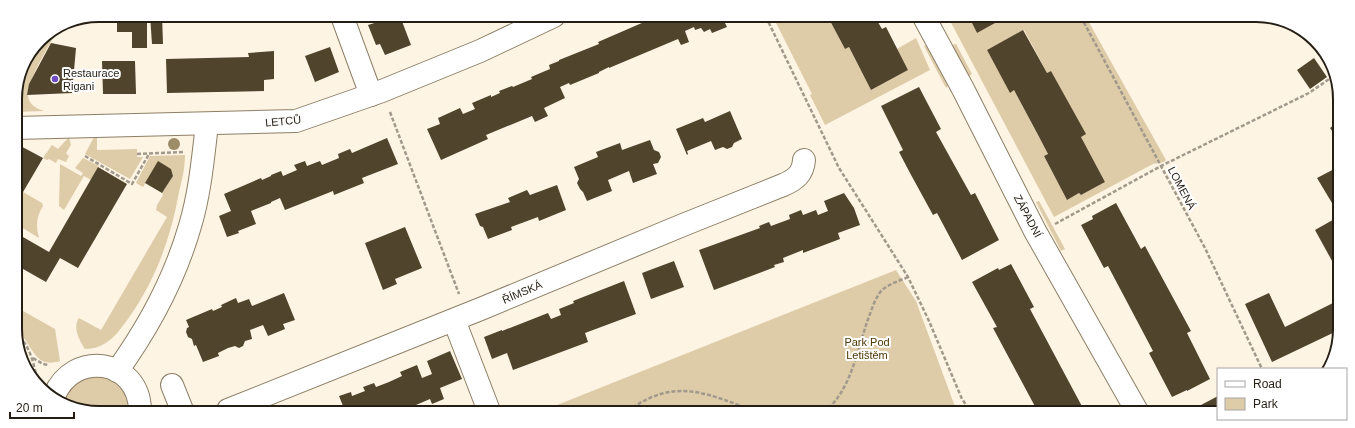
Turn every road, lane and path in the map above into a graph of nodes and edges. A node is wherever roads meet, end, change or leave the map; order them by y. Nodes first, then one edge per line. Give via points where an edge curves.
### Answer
1 (345, 22) edge
2 (541, 22) edge
3 (768, 22) edge
4 (927, 22) edge
5 (1084, 22) edge
6 (1330, 78) edge
7 (377, 93) junction
8 (208, 124) junction
9 (22, 128) edge
10 (187, 152) dead end
11 (149, 153) junction
12 (137, 154) dead end
13 (85, 156) dead end
14 (804, 160) dead end
15 (1162, 166) junction
16 (1054, 224) dead end
17 (908, 277) junction
18 (460, 317) junction
19 (23, 340) edge
20 (32, 358) junction
21 (49, 365) dead end
22 (1262, 368) edge
23 (117, 371) junction
24 (36, 373) edge
25 (172, 385) dead end
26 (55, 392) edge
27 (140, 406) edge
28 (180, 406) edge
29 (238, 406) edge
30 (487, 406) edge
31 (636, 406) edge
32 (742, 406) edge
33 (832, 406) edge
34 (967, 406) edge
35 (1135, 406) edge

1 - 7 street
2 - 7 street, LETCŮ via 480,51
3 - 17 path via 839,168
4 - 35 street, ZÁPADNÍ via 1035,231
5 - 15 path, LOMENÁ
6 - 15 path via 1309,93
7 - 8 street, LETCŮ via 296,122
7 - 18 path
8 - 9 street, LETCŮ
8 - 23 street via 197,197 182,252 155,310
10 - 11 path
11 - 12 path
11 - 13 path via 132,184
14 - 18 street, ŘÍMSKÁ via 801,172 796,178 783,185
15 - 16 path
15 - 22 path, LOMENÁ via 1205,248
17 - 33 path via 882,290 872,309 846,383
17 - 34 path
18 - 29 street, ŘÍMSKÁ
18 - 30 street
19 - 20 path
20 - 21 path
20 - 24 path
23 - 26 street via 95,365 80,368 67,376
23 - 27 street via 134,387
25 - 28 street
31 - 32 path via 666,392 682,391 722,398

